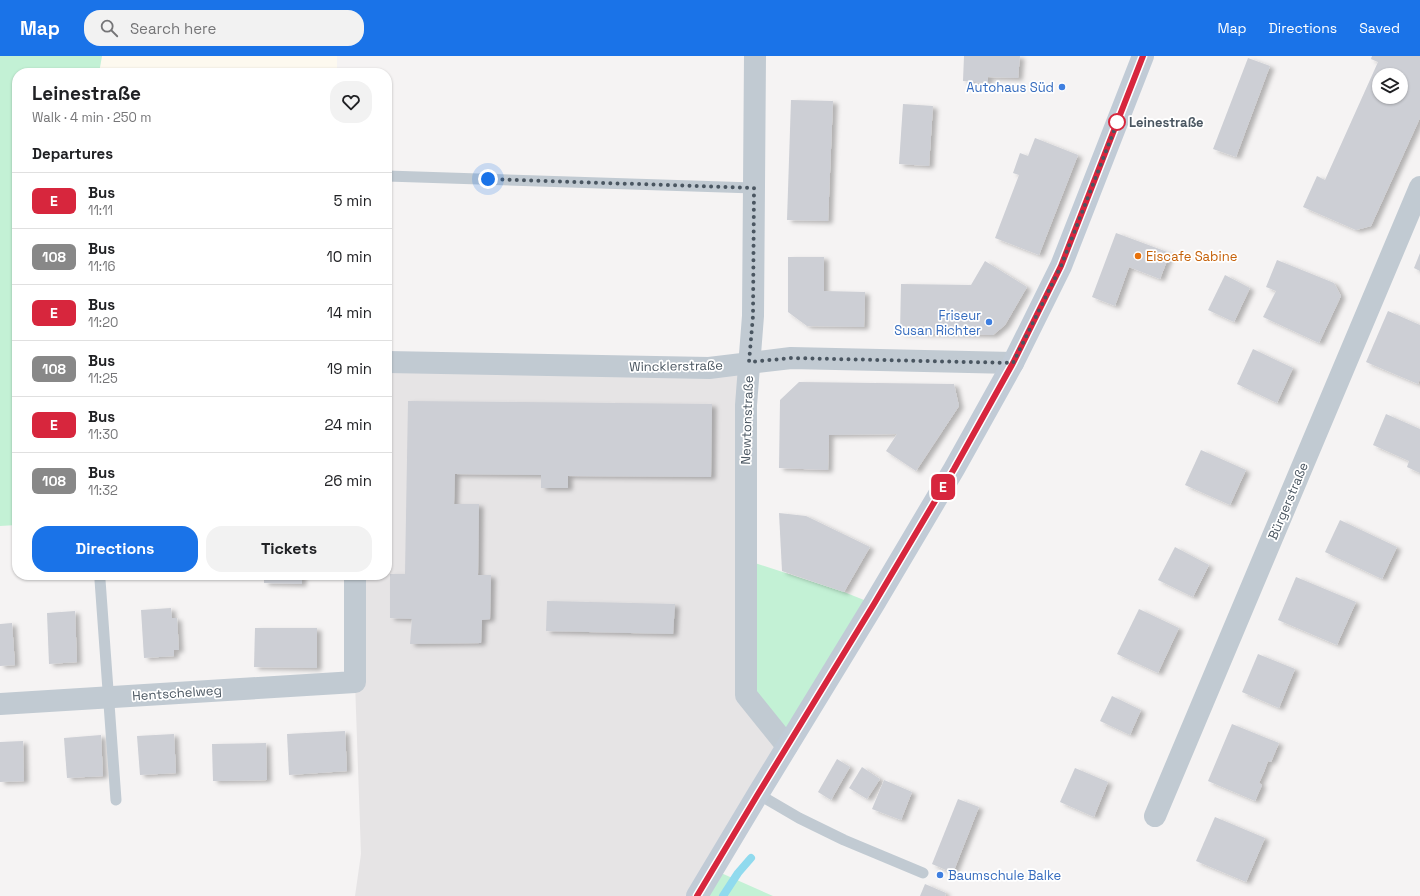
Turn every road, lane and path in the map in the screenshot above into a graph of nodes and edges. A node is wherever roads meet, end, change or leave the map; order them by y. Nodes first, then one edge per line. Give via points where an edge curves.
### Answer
1 (755, 56) edge
2 (1144, 56) edge
3 (392, 176) edge
4 (1420, 187) edge
5 (754, 188) junction
6 (392, 362) edge
7 (749, 362) junction
8 (1013, 363) junction
9 (100, 580) dead end
10 (355, 580) edge
11 (108, 697) junction
12 (0, 704) edge
13 (787, 746) junction
14 (758, 794) junction
15 (116, 800) dead end
16 (1155, 816) dead end
17 (922, 872) dead end
18 (697, 896) edge

1 - 5 street, Newtonstraße
2 - 8 main road via 1061,266
3 - 5 lane
4 - 16 street, Bürgerstraße
5 - 7 street, Newtonstraße via 753,316
6 - 7 street, Wincklerstraße via 710,368
7 - 8 street, Wincklerstraße via 791,358
7 - 13 street, Newtonstraße via 746,405 746,695
8 - 13 main road via 950,476
9 - 11 lane
10 - 11 street, Hentschelweg via 355,682
11 - 12 street, Hentschelweg
11 - 15 lane
13 - 14 main road
14 - 17 lane via 844,840
14 - 18 main road

